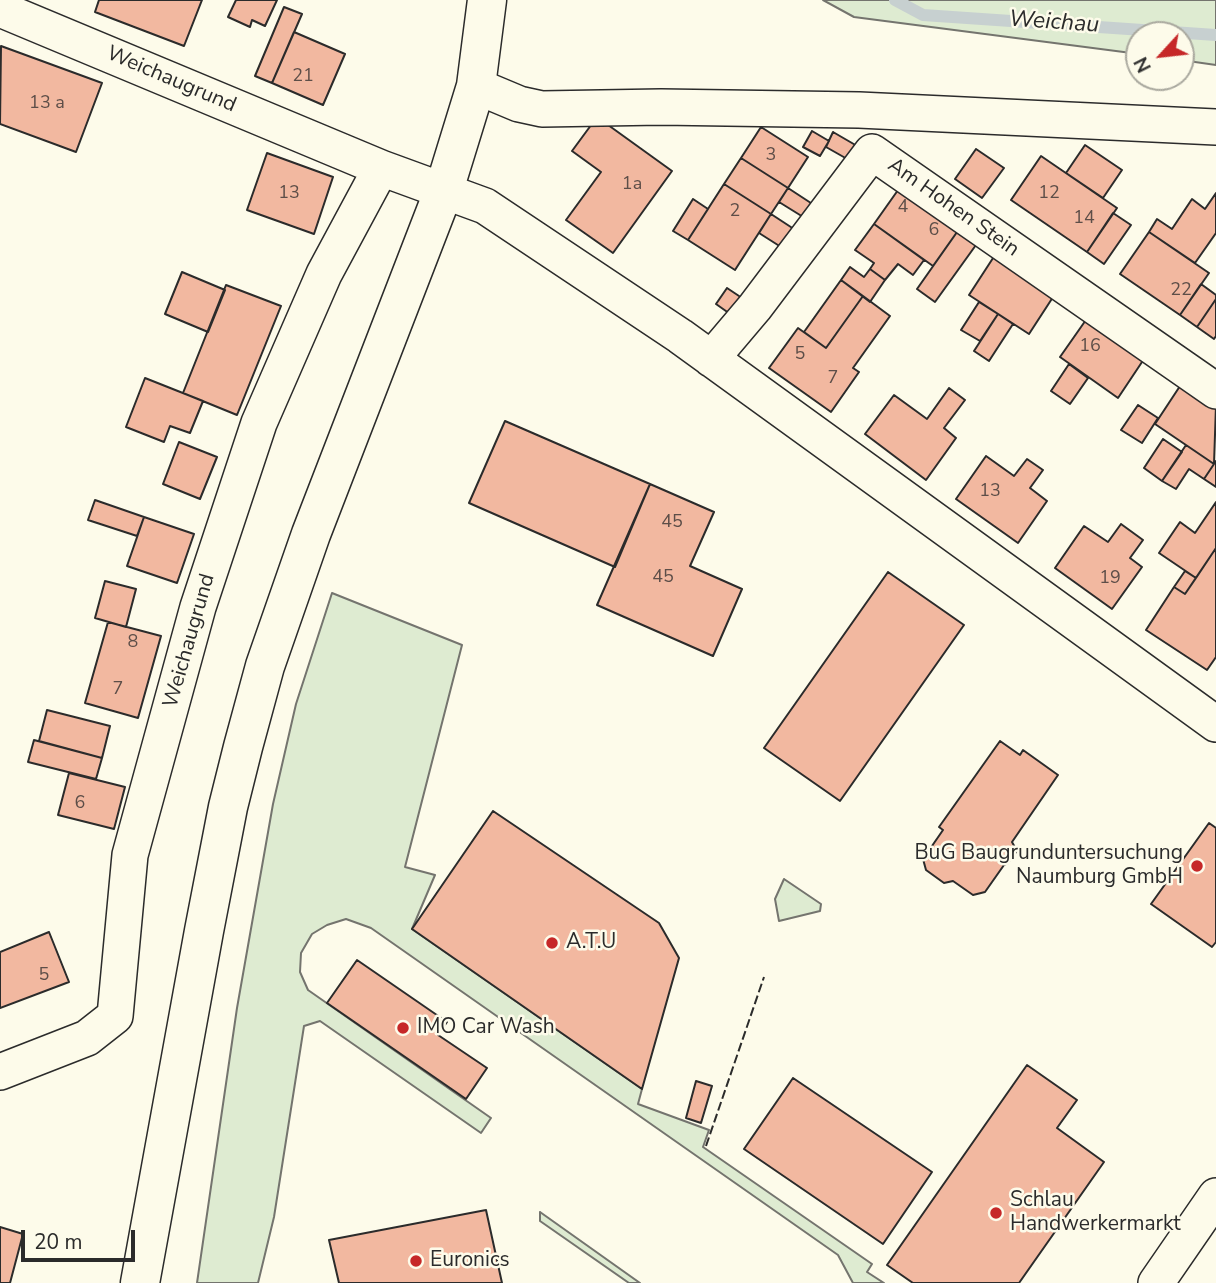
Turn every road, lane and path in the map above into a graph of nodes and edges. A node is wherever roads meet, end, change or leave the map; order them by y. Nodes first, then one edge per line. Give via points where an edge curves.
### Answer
1 (487, 0) edge
2 (0, 9) edge
3 (476, 86) junction
4 (1216, 127) edge
5 (381, 168) junction
6 (444, 190) junction
7 (711, 359) junction
8 (1216, 391) edge
9 (1216, 724) edge
10 (0, 1072) edge
11 (1216, 1196) edge
12 (141, 1283) edge
13 (1156, 1283) edge

1 - 3 main road
2 - 5 street, Weichaugrund
3 - 4 street via 542,109 859,110
3 - 6 main road
5 - 6 street, Weichaugrund
5 - 10 street, Weichaugrund via 324,274 259,423 198,607 130,855 115,1016 87,1038
6 - 7 street via 485,206
6 - 12 main road via 265,666 228,807
7 - 8 street, Am Hohen Stein via 872,152
7 - 9 street
11 - 13 street

